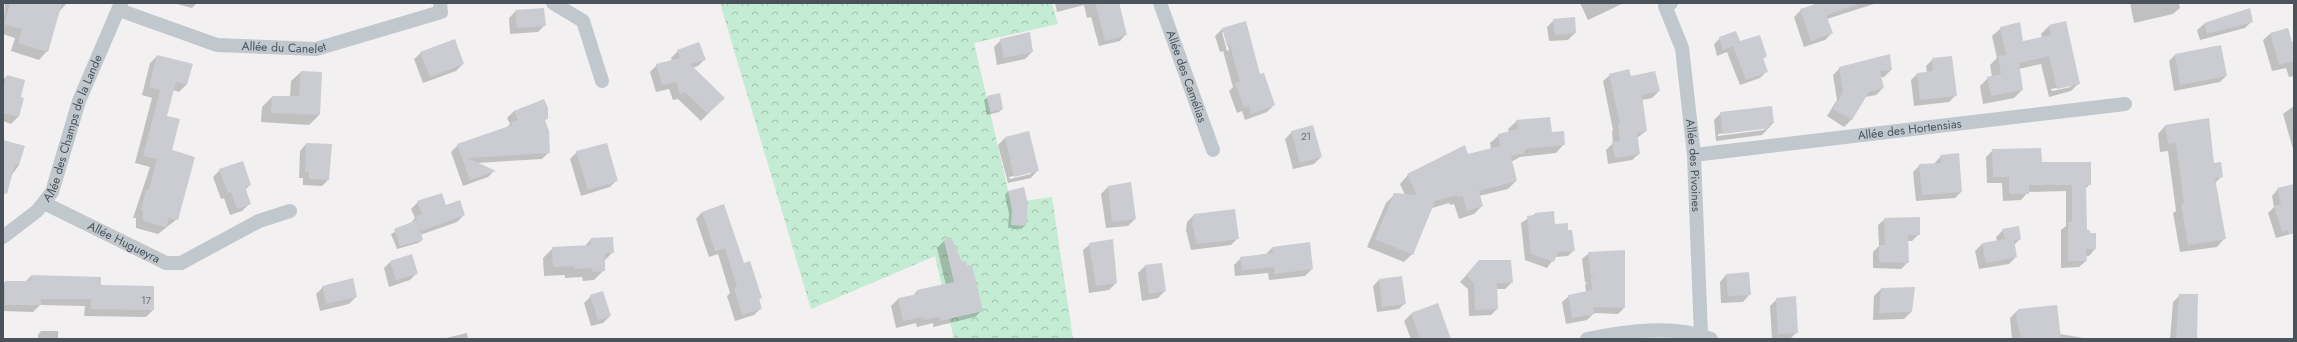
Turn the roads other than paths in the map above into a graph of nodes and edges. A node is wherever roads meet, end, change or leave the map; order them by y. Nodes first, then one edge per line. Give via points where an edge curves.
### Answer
1 (440, 3) edge
2 (553, 3) edge
3 (1160, 3) edge
4 (1671, 3) edge
5 (120, 7) edge
6 (602, 81) dead end
7 (2126, 104) dead end
8 (1213, 150) dead end
9 (1694, 155) junction
10 (44, 203) junction
11 (290, 211) dead end
12 (3, 237) edge
13 (1706, 337) edge
14 (1587, 339) edge

1 - 5 street, Allée du Canelet via 441,12 316,49 217,45
2 - 6 street via 583,22
3 - 8 street, Allée des Camélias
4 - 9 street, Allée des Pivoines via 1665,6 1682,48
5 - 10 street, Allée des Champs de la Lande via 85,85 52,192
7 - 9 street, Allée des Hortensias
9 - 13 street, Allée des Pivoines
10 - 11 street, Allée Hugueyra via 166,263 181,263 192,259 259,221
10 - 12 street, Allée des Champs de la Lande
13 - 14 street via 1670,331 1610,334

